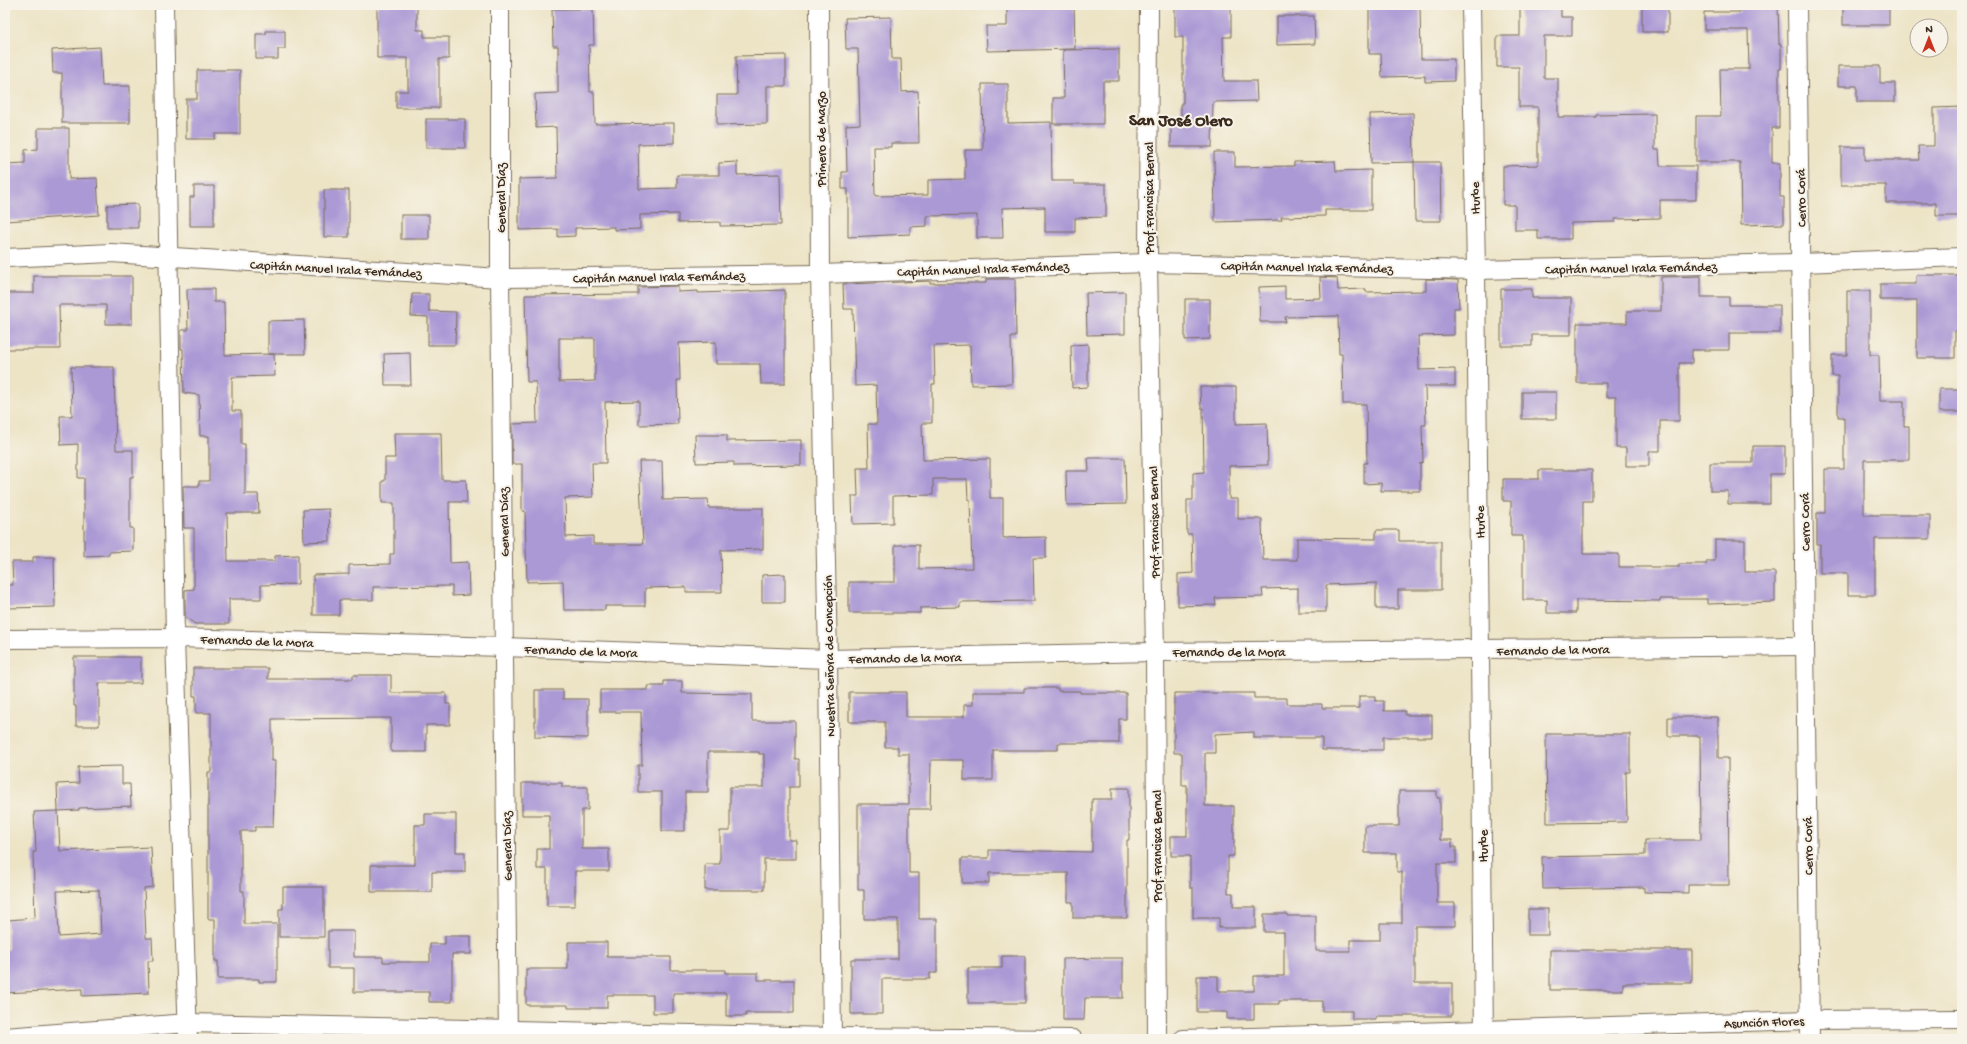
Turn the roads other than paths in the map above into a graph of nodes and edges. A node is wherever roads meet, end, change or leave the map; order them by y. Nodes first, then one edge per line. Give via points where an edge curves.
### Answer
1 (164, 5) edge
2 (500, 5) edge
3 (819, 5) edge
4 (1149, 5) edge
5 (1471, 5) edge
6 (1797, 5) edge
7 (1962, 257) edge
8 (5, 258) edge
9 (167, 258) junction
10 (1148, 263) junction
11 (1801, 264) junction
12 (1476, 270) junction
13 (820, 274) junction
14 (500, 278) junction
15 (175, 638) junction
16 (5, 639) edge
17 (1805, 646) junction
18 (504, 647) junction
19 (1481, 650) junction
20 (1155, 652) junction
21 (828, 659) junction
22 (1962, 1019) edge
23 (1810, 1020) junction
24 (188, 1031) edge
25 (508, 1034) edge
26 (1484, 1035) edge
27 (5, 1037) edge
28 (832, 1038) edge
29 (1073, 1039) edge
30 (1157, 1039) edge
31 (1183, 1039) edge
32 (1810, 1039) edge

1 - 9 street
2 - 14 street, General Díaz
3 - 13 street, Primero de Marzo
4 - 10 street, Prof.Francisca Bernal
5 - 12 street, Iturbe
6 - 11 street, Cerro Corá
7 - 11 street, Capitán Manuel Irala Fernández
8 - 9 street, Capitán Manuel Irala Fernández via 111,253
9 - 14 street, Capitán Manuel Irala Fernández
9 - 15 street
10 - 12 street, Capitán Manuel Irala Fernández
10 - 13 street, Capitán Manuel Irala Fernández
10 - 20 street, Prof.Francisca Bernal
11 - 12 street, Capitán Manuel Irala Fernández
11 - 17 street, Cerro Corá
12 - 19 street, Iturbe
13 - 14 street, Capitán Manuel Irala Fernández
13 - 21 street, Nuestra Señora de Concepción
14 - 18 street, General Díaz
15 - 16 street, Fernando de la Mora
15 - 18 street, Fernando de la Mora
15 - 24 street
17 - 19 street, Fernando de la Mora
17 - 23 street, Cerro Corá
18 - 21 street, Fernando de la Mora
18 - 25 street, General Díaz
19 - 20 street, Fernando de la Mora
19 - 26 street, Iturbe
20 - 21 street, Fernando de la Mora
20 - 30 street, Prof.Francisca Bernal
21 - 28 street, Nuestra Señora de Concepción
22 - 23 street, Asunción Flores
23 - 26 street, Asunción Flores
23 - 32 street, Cerro Corá
24 - 25 street
24 - 27 street
25 - 28 street
26 - 31 street, Asunción Flores
28 - 29 street

